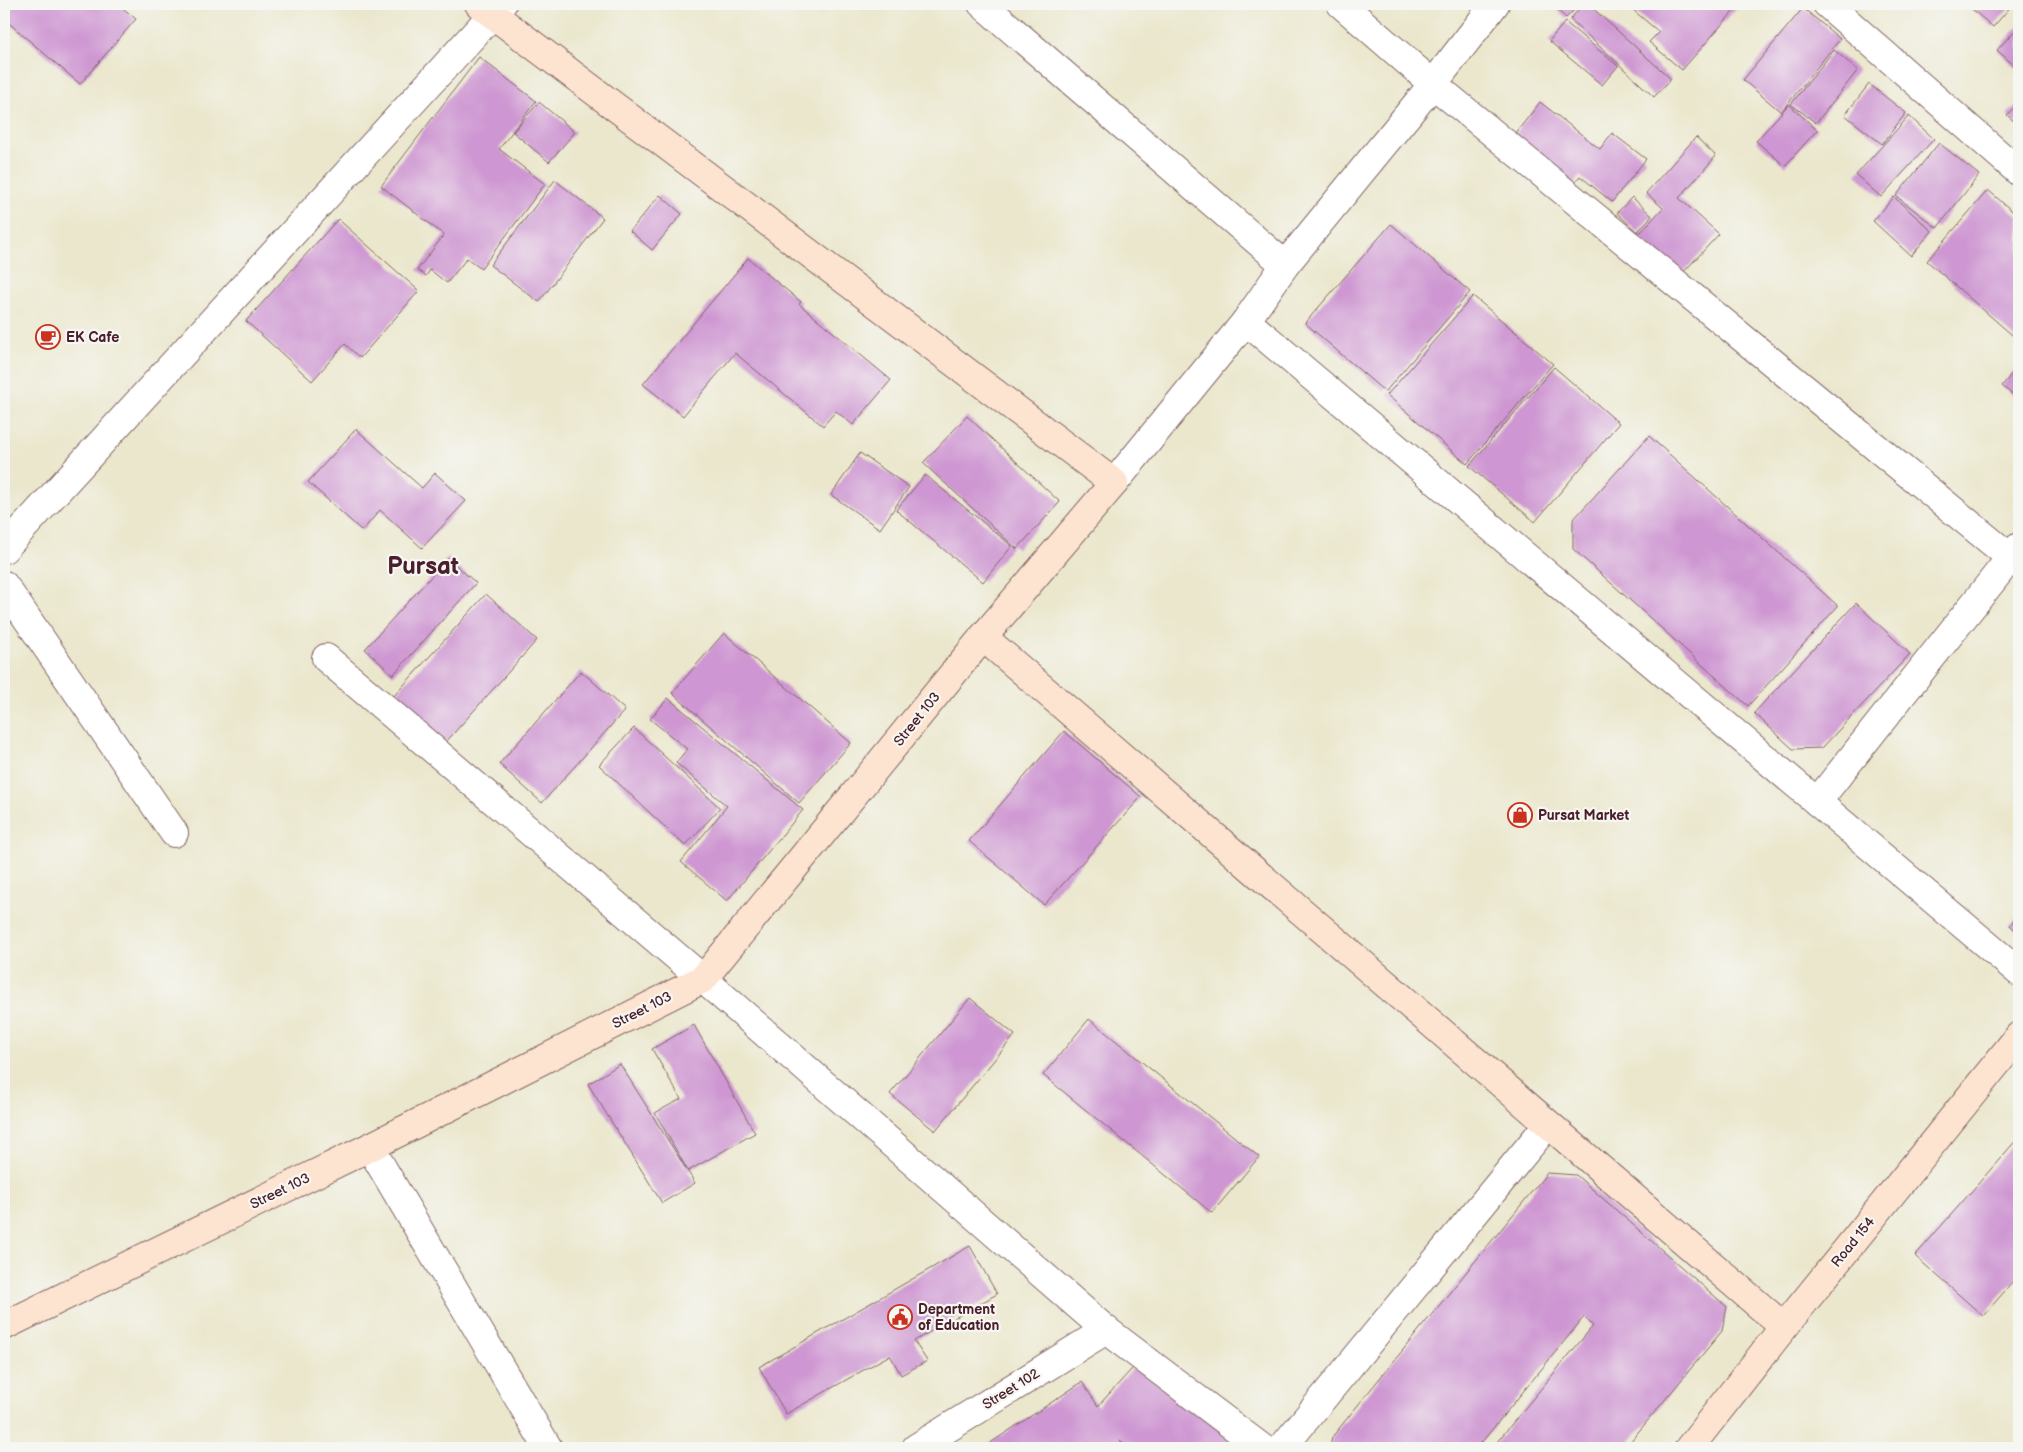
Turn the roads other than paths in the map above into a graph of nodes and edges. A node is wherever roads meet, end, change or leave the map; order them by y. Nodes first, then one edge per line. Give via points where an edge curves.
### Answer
1 (982, 4) edge
2 (1341, 4) edge
3 (1495, 4) edge
4 (1827, 4) edge
5 (491, 8) edge
6 (1433, 84) junction
7 (2019, 172) edge
8 (1284, 265) junction
9 (1246, 321) junction
10 (1114, 483) junction
11 (4, 549) edge
12 (2015, 552) edge
13 (4, 585) edge
14 (984, 637) junction
15 (326, 658) dead end
16 (1818, 802) junction
17 (174, 833) dead end
18 (2019, 972) edge
19 (703, 979) junction
20 (2019, 1036) edge
21 (1548, 1124) junction
22 (370, 1147) junction
23 (4, 1326) edge
24 (1784, 1326) junction
25 (1106, 1330) junction
26 (548, 1448) edge
27 (916, 1448) edge
28 (1262, 1448) edge
29 (1282, 1448) edge
30 (1689, 1448) edge

1 - 8 street
2 - 6 street
3 - 6 street
4 - 7 street
5 - 10 street
5 - 11 street
6 - 8 street
6 - 12 street
8 - 9 street
9 - 10 street
9 - 16 street
10 - 14 street, Street 103
12 - 16 street
13 - 17 street
14 - 19 street, Street 103
14 - 21 street
15 - 19 street
16 - 18 street
19 - 22 street, Street 103
19 - 25 street
20 - 24 street, Road 154
21 - 24 street
21 - 29 street
22 - 23 street, Street 103
22 - 26 street
24 - 30 street, Road 154
25 - 27 street, Street 102
25 - 28 street

